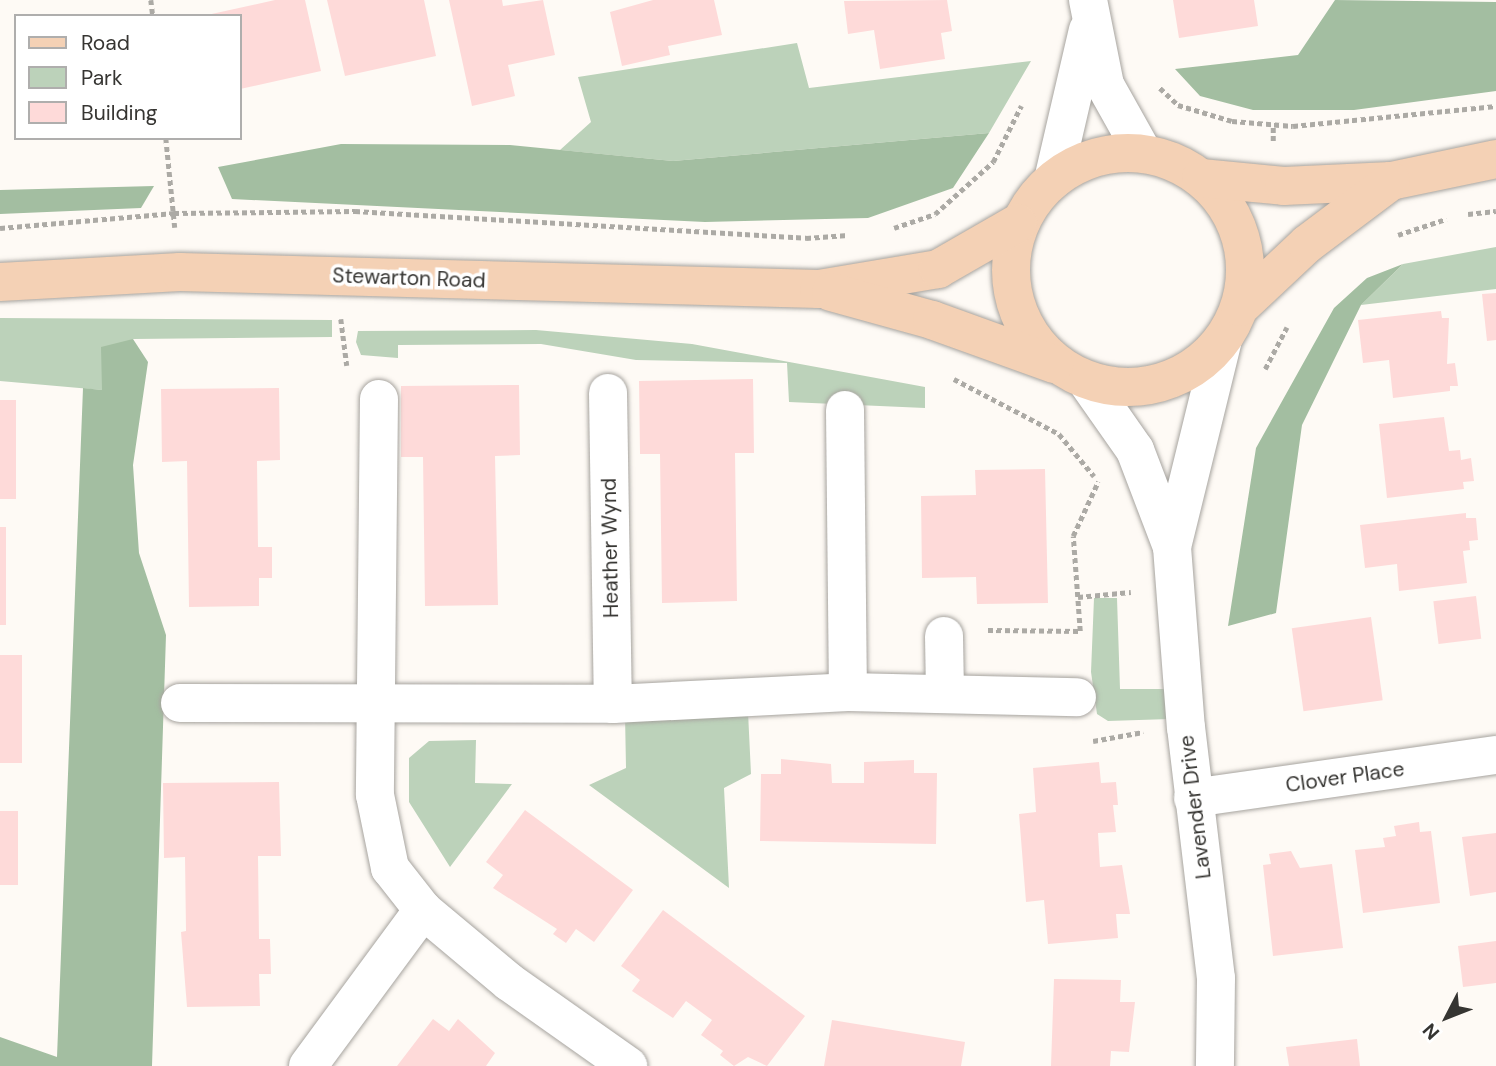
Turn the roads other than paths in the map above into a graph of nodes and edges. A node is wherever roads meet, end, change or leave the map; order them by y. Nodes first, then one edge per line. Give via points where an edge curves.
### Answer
1 (1089, 12) edge
2 (1143, 153) junction
3 (1496, 159) edge
4 (1201, 178) junction
5 (1053, 180) junction
6 (1391, 181) junction
7 (1018, 223) junction
8 (0, 282) edge
9 (819, 289) junction
10 (1232, 324) junction
11 (1054, 365) junction
12 (1088, 383) junction
13 (608, 393) dead end
14 (379, 399) dead end
15 (845, 410) dead end
16 (1171, 547) junction
17 (944, 636) road end
18 (848, 692) junction
19 (945, 694) junction
20 (1077, 697) road end
21 (180, 702) dead end
22 (377, 704) junction
23 (613, 704) junction
24 (1496, 755) edge
25 (1194, 798) junction
26 (423, 910) junction
27 (308, 1066) edge
28 (628, 1066) edge
29 (1215, 1066) edge

1 - 2 street via 1115,103
1 - 5 street
2 - 4 main road, Stewarton Road via 1174,162
2 - 5 main road, Stewarton Road via 1112,153 1073,165
3 - 6 main road, Stewarton Road
4 - 6 main road, Stewarton Road via 1284,186
4 - 10 main road, Stewarton Road via 1223,200 1240,234 1246,271
5 - 7 main road, Stewarton Road
6 - 10 main road, Stewarton Road via 1307,244
7 - 9 main road, Stewarton Road via 939,269
7 - 11 main road, Stewarton Road via 1009,263 1012,301
8 - 9 main road, Stewarton Road via 180,272
9 - 11 main road, Stewarton Road via 932,320
10 - 12 main road, Stewarton Road via 1197,367 1164,384 1126,389
10 - 16 street, Lavender Drive
11 - 12 main road, Stewarton Road
12 - 16 street, Lavender Drive via 1135,450
13 - 23 street, Heather Wynd
14 - 22 street
15 - 18 street
16 - 25 street, Lavender Drive
17 - 19 street
18 - 19 street
18 - 23 street
19 - 20 street
21 - 22 street
22 - 23 street
22 - 26 street via 378,828 390,868
24 - 25 street, Clover Place
25 - 29 street, Lavender Drive via 1216,978
26 - 27 street
26 - 28 street via 509,982

